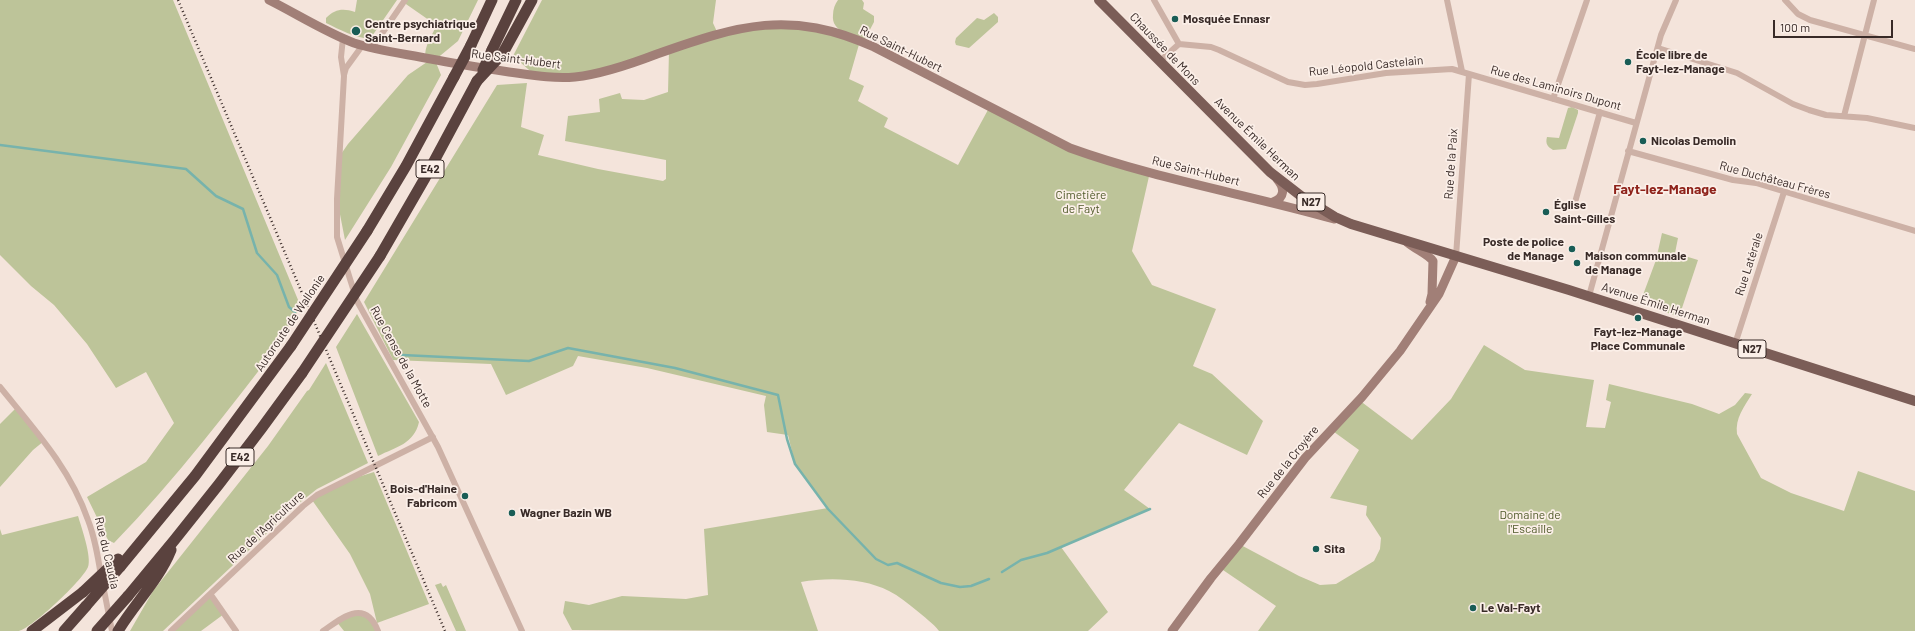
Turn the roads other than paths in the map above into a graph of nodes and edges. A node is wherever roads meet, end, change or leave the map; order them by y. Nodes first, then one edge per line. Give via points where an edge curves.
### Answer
1 (269, 0) edge
2 (405, 0) edge
3 (492, 0) edge
4 (516, 0) edge
5 (532, 0) edge
6 (1099, 0) edge
7 (1154, 0) edge
8 (1447, 0) edge
9 (1587, 0) edge
10 (1676, 0) edge
11 (1785, 0) edge
12 (1874, 0) edge
13 (1864, 36) junction
14 (343, 38) junction
15 (1179, 44) junction
16 (362, 46) junction
17 (372, 48) junction
18 (1658, 48) junction
19 (1915, 49) edge
20 (497, 52) junction
21 (1160, 61) junction
22 (1462, 71) junction
23 (1469, 74) junction
24 (344, 76) junction
25 (1196, 98) joint
26 (1553, 98) junction
27 (1600, 112) junction
28 (1844, 116) junction
29 (1636, 123) junction
30 (1915, 128) edge
31 (1628, 152) junction
32 (1270, 172) junction
33 (1784, 192) junction
34 (1302, 197) junction
35 (1276, 201) junction
36 (1574, 206) dead end
37 (1299, 209) junction
38 (1351, 224) junction
39 (1915, 231) edge
40 (1407, 242) junction
41 (1456, 256) junction
42 (1589, 296) junction
43 (1428, 312) junction
44 (1735, 344) junction
45 (0, 387) edge
46 (1915, 401) edge
47 (433, 436) junction
48 (176, 539) junction
49 (119, 563) junction
50 (211, 595) junction
51 (32, 631) edge
52 (64, 631) edge
53 (97, 631) edge
54 (112, 631) edge
55 (118, 631) edge
56 (171, 631) edge
57 (236, 631) edge
58 (323, 631) edge
59 (378, 631) edge
60 (522, 631) edge
61 (1172, 631) edge

1 - 14 street, Rue Saint-Hubert
2 - 17 street
3 - 49 highway, Autoroute de Wallonie / E42, bridge via 406,166 367,231 291,346 195,476 129,555
4 - 20 highway, E42
5 - 20 highway
6 - 21 main road, Chaussée de Mons / N27
7 - 15 street
8 - 22 street
9 - 26 street
10 - 18 street
11 - 13 street via 1798,14 1810,20
12 - 13 street
13 - 19 street
13 - 28 street
14 - 16 street, Rue Saint-Hubert
14 - 24 street, Rue Cense de la Motte via 341,57
15 - 21 street
15 - 22 street, Rue Léopold Castelain via 1219,50 1288,82 1305,85 1386,73 1452,69
16 - 17 street, Rue Saint-Hubert
16 - 24 street, Rue Cense de la Motte via 346,68
17 - 35 street, Rue Saint-Hubert via 536,76 574,77 607,71 730,30 777,24 822,29 874,47 1070,148 1139,170
18 - 28 street via 1737,73 1809,110 1826,115
18 - 29 street
20 - 48 highway, E42, bridge via 477,81 380,256 302,373
21 - 25 main road, Chaussée de Mons / N27
22 - 23 street, Rue Léopold Castelain
23 - 26 street, Rue des Laminoirs Dupont
23 - 41 street, Rue de la Paix
24 - 47 street, Rue Cense de la Motte via 337,238 357,301
25 - 32 main road, Avenue Émile Herman / N27
26 - 27 street, Rue des Laminoirs Dupont
27 - 29 street, Rue des Laminoirs Dupont
27 - 36 street
28 - 30 street
29 - 31 street
31 - 33 street, Rue Duchâteau Frères
31 - 42 street
32 - 34 main road, Avenue Émile Herman / N27
32 - 35 street via 1283,188 1282,196
33 - 39 street, Rue Duchâteau Frères
33 - 44 street, Rue Latérale
34 - 35 street via 1292,196
34 - 37 street via 1304,207
34 - 38 main road, Avenue Émile Herman / N27
35 - 37 street, Rue Saint-Hubert
37 - 38 street, Rue Saint-Hubert
38 - 40 main road, Avenue Émile Herman / N27
40 - 41 main road, Avenue Émile Herman / N27
40 - 43 street, Rue de la Croyère via 1416,250 1427,254 1433,261 1432,294
41 - 42 main road, Avenue Émile Herman / N27
41 - 43 street, Rue de la Croyère via 1446,281
42 - 44 main road, Avenue Émile Herman / N27
43 - 61 street, Rue de la Croyère via 1368,390 1295,470
44 - 46 main road, Avenue Émile Herman / N27
45 - 54 street, Rue du Caudia via 54,455 78,494 92,532
47 - 50 street, Rue de l'Agriculture via 317,495
47 - 60 street, Rue Cense de la Motte
48 - 53 highway, E42, bridge
48 - 55 highway via 164,568
49 - 51 highway, bridge
49 - 52 highway, Autoroute de Wallonie / E42, bridge
50 - 56 street, Rue de l'Agriculture
50 - 57 street
58 - 59 street via 347,614 355,612 372,620

